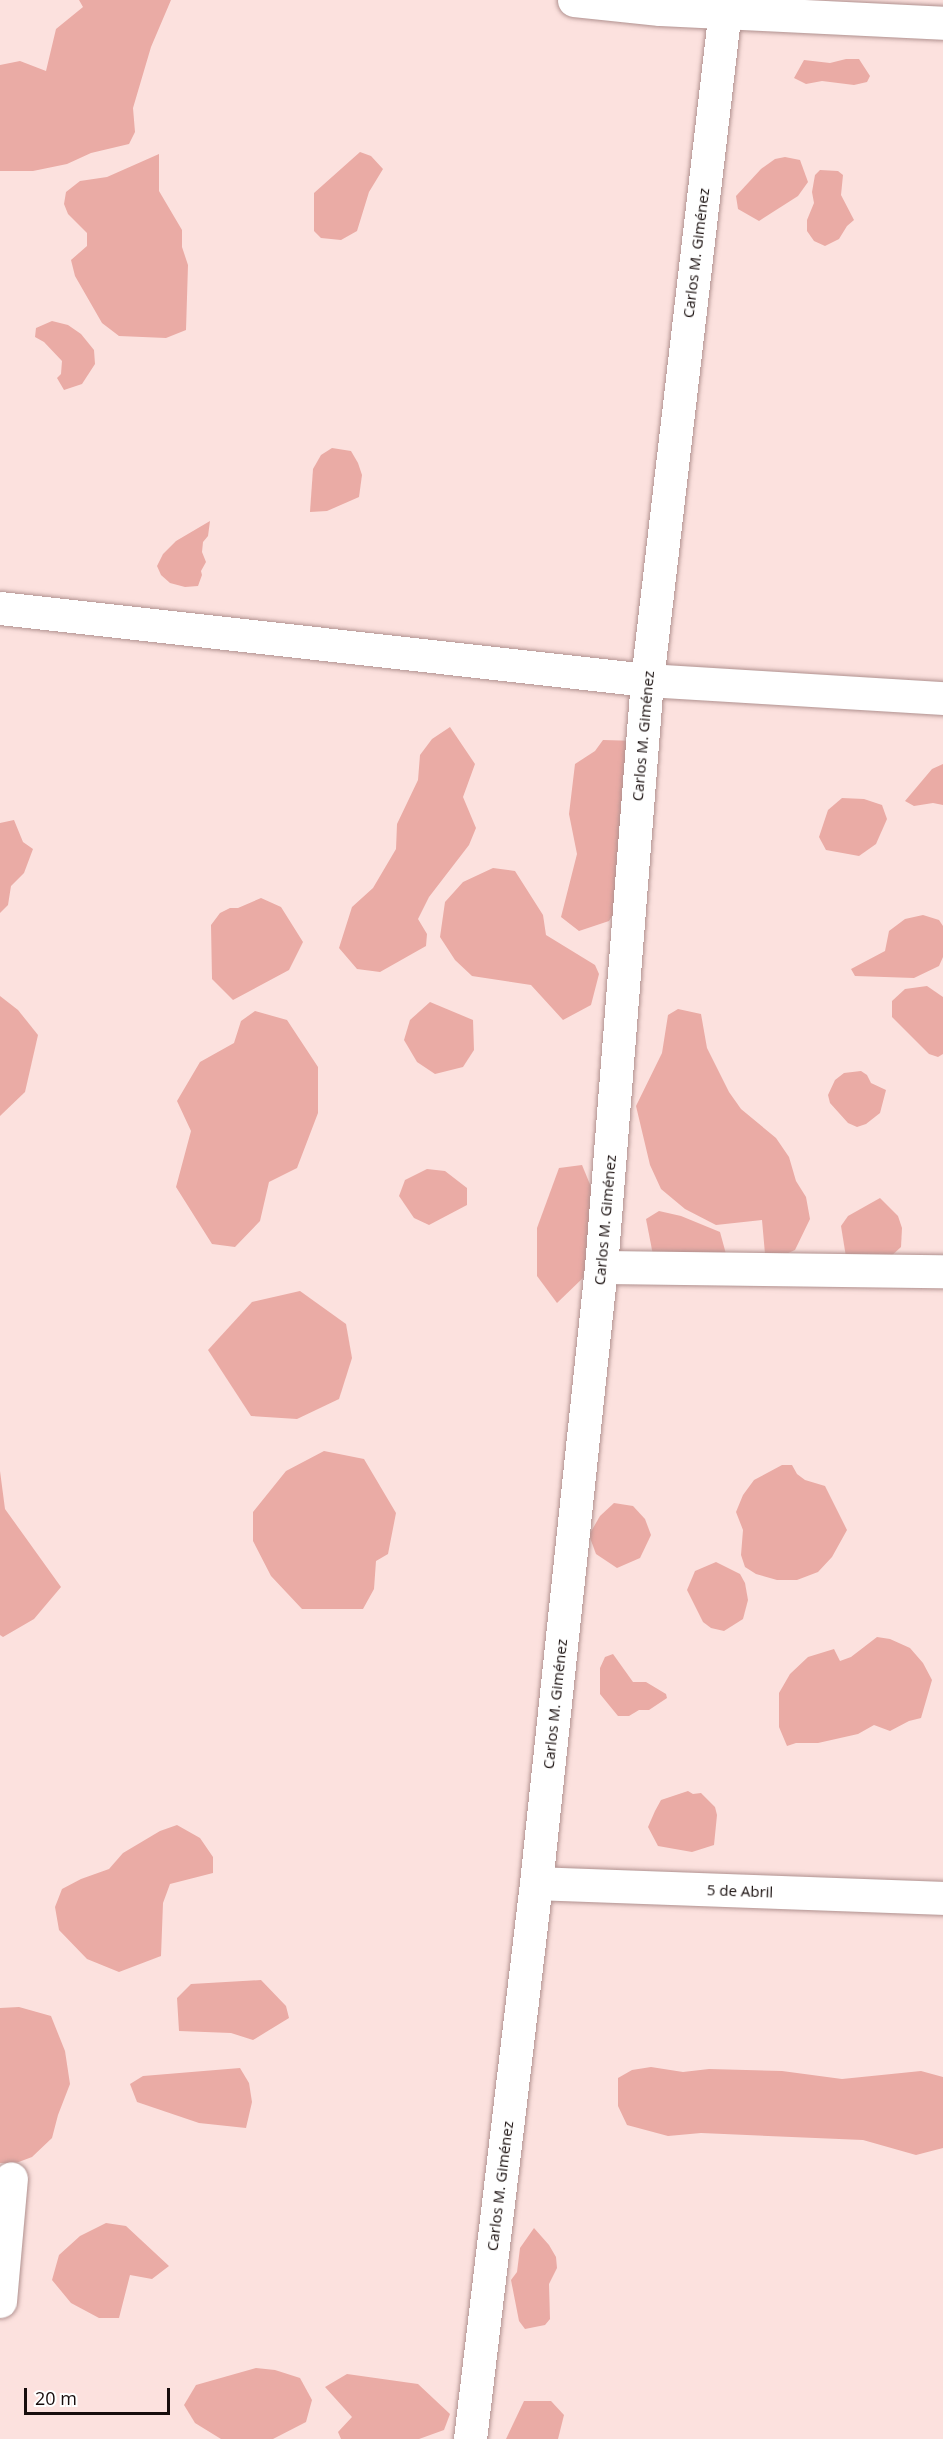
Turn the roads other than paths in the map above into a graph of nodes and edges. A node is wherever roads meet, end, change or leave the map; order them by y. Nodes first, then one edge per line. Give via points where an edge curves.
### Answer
1 (574, 0) edge
2 (725, 6) edge
3 (943, 23) edge
4 (0, 608) edge
5 (646, 680) junction
6 (943, 698) edge
7 (602, 1267) junction
8 (943, 1271) edge
9 (537, 1883) junction
10 (943, 1898) edge
11 (11, 2178) dead end
12 (0, 2301) edge
13 (470, 2439) edge

1 - 2 street via 660,9
2 - 3 street
2 - 5 street, Carlos M. Giménez
4 - 5 street
5 - 6 street
5 - 7 street, Carlos M. Giménez
7 - 8 street
7 - 9 street, Carlos M. Giménez
9 - 10 street, 5 de Abril
9 - 13 street, Carlos M. Giménez
11 - 12 street

